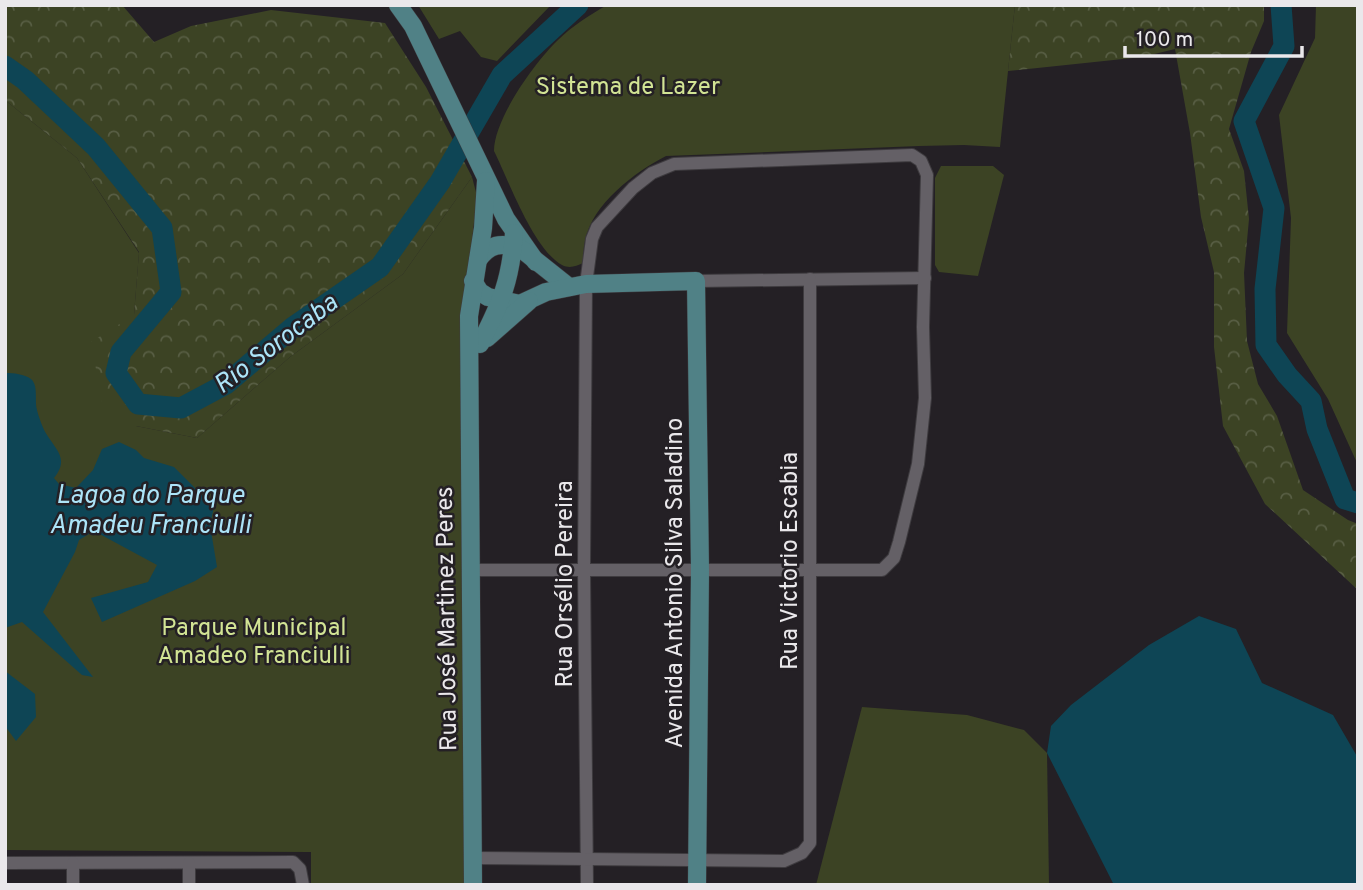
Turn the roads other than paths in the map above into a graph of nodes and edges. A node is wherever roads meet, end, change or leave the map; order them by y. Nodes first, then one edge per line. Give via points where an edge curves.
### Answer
1 (398, 5) edge
2 (485, 177) junction
3 (513, 239) junction
4 (478, 260) junction
5 (925, 278) junction
6 (810, 279) junction
7 (473, 281) junction
8 (696, 281) junction
9 (577, 286) junction
10 (502, 301) junction
11 (529, 301) junction
12 (474, 348) junction
13 (584, 569) junction
14 (469, 570) junction
15 (700, 570) junction
16 (810, 570) junction
17 (472, 858) junction
18 (587, 860) junction
19 (697, 861) junction
20 (5, 863) edge
21 (73, 863) junction
22 (189, 863) junction
23 (73, 885) edge
24 (189, 885) edge
25 (303, 885) edge
26 (472, 885) edge
27 (587, 885) edge
28 (697, 885) edge

1 - 2 main road via 413,26
2 - 3 main road
2 - 4 main road, Rua José Martinez Peres
3 - 4 main road via 489,248
3 - 9 main road via 536,262
3 - 10 main road, Rua José Martinez Peres
4 - 7 main road, Rua José Martinez Peres
5 - 6 street
5 - 9 street via 927,176 921,161 912,155 674,164 633,188 597,227
5 - 16 street via 925,398 918,464 894,558 882,570
6 - 8 street
6 - 16 street, Rua Victorio Escabia
7 - 10 main road via 480,292
7 - 12 main road, Rua José Martinez Peres via 469,316
8 - 9 main road
8 - 15 main road, Avenida Antonio Silva Saladino
9 - 11 main road via 546,292
9 - 13 street, Rua Orsélio Pereira
10 - 11 main road
10 - 12 main road, Rua José Martinez Peres
11 - 12 main road
12 - 14 main road, Rua José Martinez Peres
13 - 14 street
13 - 15 street
13 - 18 street, Rua Orsélio Pereira
14 - 17 main road, Rua José Martinez Peres
15 - 16 street
15 - 19 main road, Avenida Antonio Silva Saladino
16 - 19 street, Rua Victorio Escabia via 810,843 802,853 784,861
17 - 18 street
17 - 26 main road, Rua José Martinez Peres
18 - 19 street
18 - 27 street, Rua Orsélio Pereira
19 - 28 main road, Avenida Antonio Silva Saladino
20 - 21 street
21 - 22 street
21 - 23 street
22 - 24 street
22 - 25 street via 293,862 300,869

